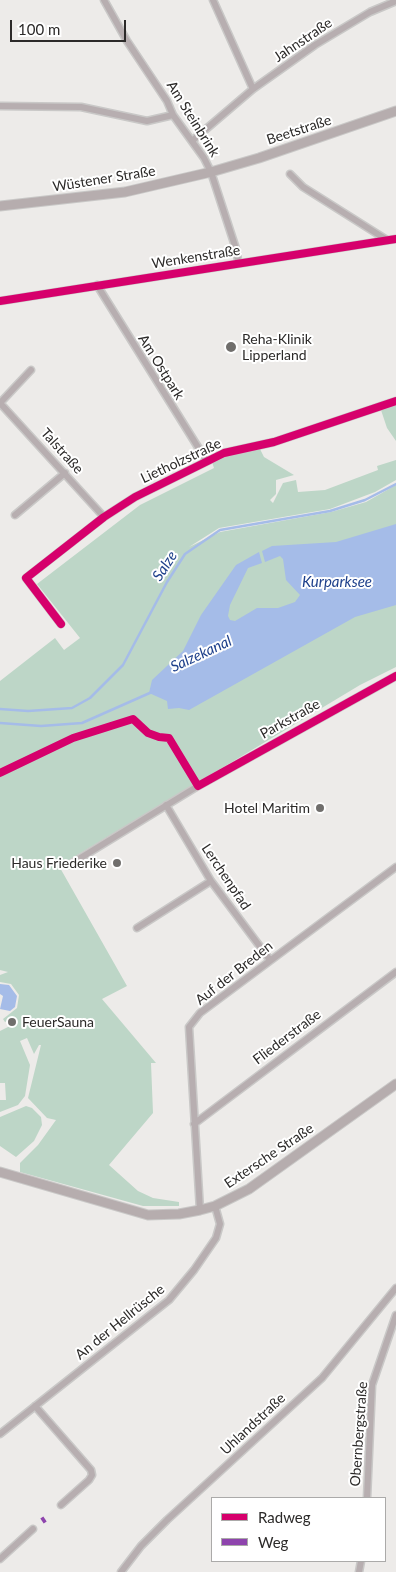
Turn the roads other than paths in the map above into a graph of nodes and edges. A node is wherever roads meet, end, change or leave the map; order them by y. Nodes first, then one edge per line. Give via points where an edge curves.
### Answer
1 (104, 0) edge
2 (212, 0) edge
3 (396, 1) edge
4 (253, 89) junction
5 (0, 106) edge
6 (396, 111) edge
7 (173, 115) junction
8 (192, 141) junction
9 (211, 172) junction
10 (290, 174) dead end
11 (0, 206) edge
12 (396, 239) edge
13 (387, 240) junction
14 (238, 262) junction
15 (97, 285) junction
16 (0, 301) edge
17 (31, 370) dead end
18 (396, 402) edge
19 (1, 403) edge
20 (206, 460) junction
21 (64, 473) junction
22 (15, 515) dead end
23 (104, 517) junction
24 (62, 624) dead end
25 (396, 676) edge
26 (166, 805) junction
27 (69, 865) dead end
28 (396, 867) edge
29 (211, 881) junction
30 (137, 928) dead end
31 (270, 960) junction
32 (396, 972) edge
33 (396, 1084) edge
34 (194, 1124) junction
35 (0, 1172) edge
36 (215, 1206) junction
37 (200, 1210) junction
38 (396, 1288) edge
39 (396, 1314) edge
40 (388, 1332) junction
41 (396, 1335) edge
42 (35, 1406) junction
43 (0, 1434) edge
44 (367, 1497) edge
45 (60, 1505) dead end
46 (33, 1529) dead end
47 (0, 1559) edge
48 (121, 1572) edge

1 - 7 street, Am Steinbrink
2 - 4 street
3 - 4 street, Jahnstraße via 370,12 315,45
4 - 8 street, Jahnstraße
5 - 7 street via 81,106 146,121
6 - 9 main road, Beetstraße
7 - 8 street, Am Steinbrink
8 - 9 street, Am Steinbrink
9 - 11 main road, Wüstener Straße via 125,192
9 - 14 street, Am Steinbrink
10 - 13 street via 303,187
12 - 13 street, Wenkenstraße
13 - 14 street, Wenkenstraße
14 - 15 street, Wenkenstraße
15 - 16 street, Wenkenstraße
15 - 20 street, Am Ostpark
17 - 19 street, Talstraße
18 - 20 street, Lietholzstraße
19 - 21 street, Talstraße
20 - 23 street, Lietholzstraße
21 - 22 street
21 - 23 street, Talstraße
23 - 24 street, Lietholzstraße via 26,578
25 - 26 street, Parkstraße
26 - 27 street, Parkstraße
26 - 29 street, Lerchenpfad
28 - 31 street, Auf der Breden
29 - 30 street
29 - 31 street, Lerchenpfad
31 - 34 street, Auf der Breden via 200,1013 189,1027
32 - 34 street, Fliederstraße
33 - 36 main road, Extersche Straße via 249,1189
34 - 37 street, Auf der Breden
35 - 37 main road, Extersche Straße via 148,1215
36 - 37 main road, Extersche Straße
36 - 42 street, An der Hellrüsche via 220,1224 216,1238 169,1300
38 - 48 street, Uhlandstraße via 322,1378 167,1520
39 - 40 street, Obernbergstraße
40 - 41 street
40 - 44 street, Obernbergstraße via 372,1385
42 - 43 street, An der Hellrüsche
42 - 45 street via 91,1470 89,1480
46 - 47 street

